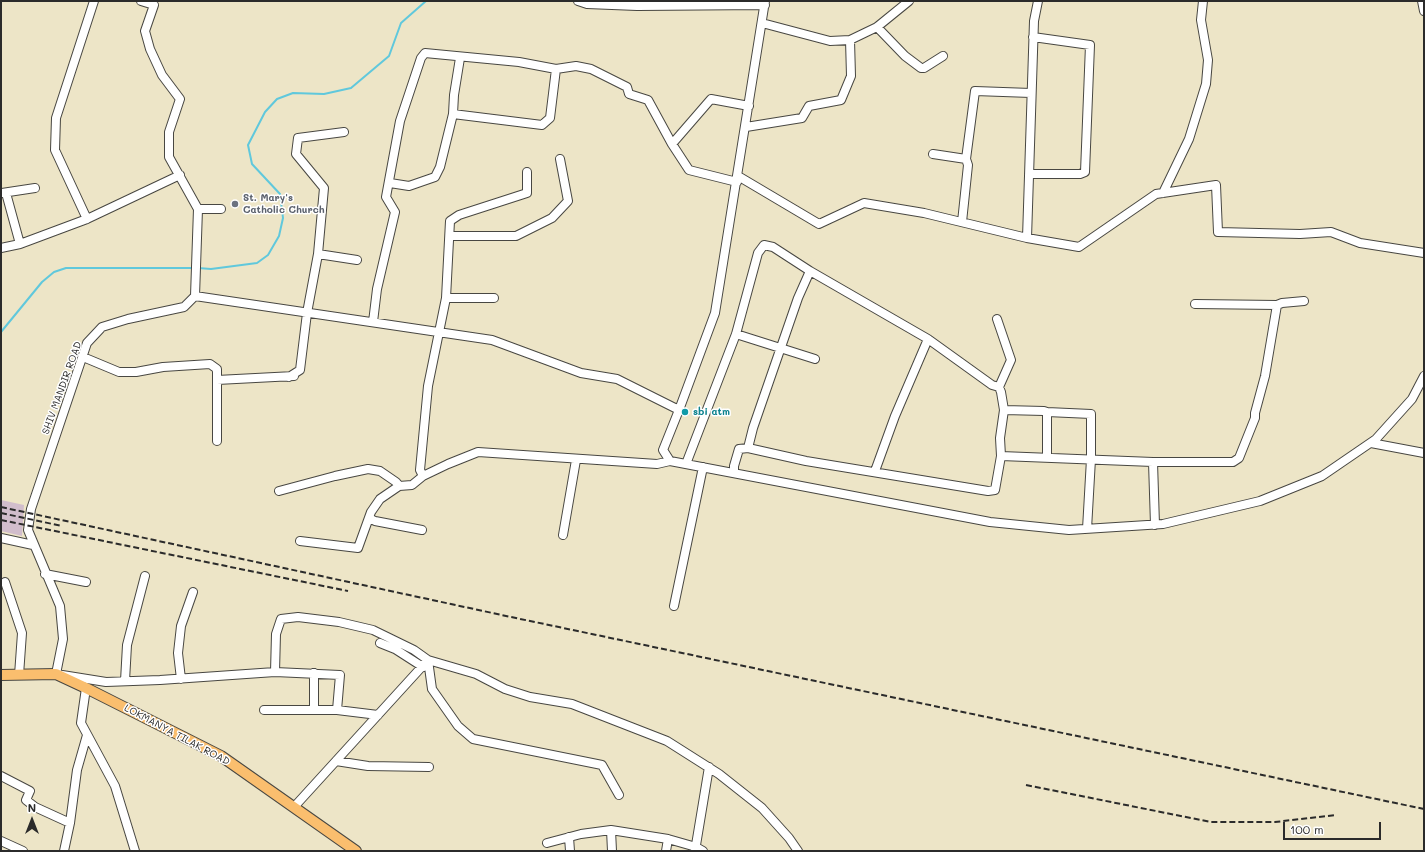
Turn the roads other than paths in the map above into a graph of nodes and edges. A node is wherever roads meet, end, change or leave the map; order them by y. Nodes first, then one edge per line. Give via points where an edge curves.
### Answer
1 (94, 1) edge
2 (142, 1) edge
3 (578, 1) edge
4 (909, 1) edge
5 (1038, 1) edge
6 (1203, 1) edge
7 (1422, 1) edge
8 (765, 3) edge
9 (1424, 11) edge
10 (762, 23) junction
11 (877, 27) junction
12 (1033, 37) junction
13 (850, 40) junction
14 (943, 56) dead end
15 (460, 58) junction
16 (556, 69) junction
17 (1031, 93) junction
18 (749, 106) junction
19 (453, 114) junction
20 (746, 127) junction
21 (344, 132) dead end
22 (672, 144) junction
23 (933, 154) dead end
24 (560, 159) dead end
25 (966, 159) junction
26 (527, 172) dead end
27 (1029, 174) junction
28 (180, 175) junction
29 (737, 179) junction
30 (390, 183) junction
31 (35, 188) dead end
32 (4, 193) edge
33 (1163, 193) junction
34 (198, 209) junction
35 (221, 209) dead end
36 (87, 219) junction
37 (962, 222) junction
38 (450, 236) junction
39 (1027, 238) junction
40 (20, 244) junction
41 (1, 248) edge
42 (1424, 253) edge
43 (318, 254) junction
44 (357, 260) dead end
45 (810, 271) junction
46 (195, 296) junction
47 (446, 298) junction
48 (494, 298) dead end
49 (1304, 301) dead end
50 (1196, 304) dead end
51 (1277, 305) junction
52 (306, 313) junction
53 (997, 319) dead end
54 (373, 322) junction
55 (440, 332) junction
56 (736, 334) junction
57 (928, 339) junction
58 (782, 348) junction
59 (83, 357) junction
60 (815, 359) dead end
61 (1424, 376) edge
62 (217, 380) junction
63 (999, 387) junction
64 (678, 410) junction
65 (1004, 410) junction
66 (1047, 412) junction
67 (217, 441) dead end
68 (1371, 443) junction
69 (748, 448) junction
70 (1424, 453) edge
71 (1001, 456) junction
72 (1047, 457) junction
73 (1091, 458) junction
74 (576, 460) junction
75 (670, 461) junction
76 (1153, 462) junction
77 (686, 464) junction
78 (703, 467) junction
79 (875, 471) junction
80 (734, 473) junction
81 (423, 476) junction
82 (399, 486) junction
83 (279, 491) dead end
84 (369, 518) junction
85 (1155, 525) junction
86 (1087, 529) junction
87 (422, 530) dead end
88 (563, 535) dead end
89 (1, 538) edge
90 (300, 541) dead end
91 (32, 545) junction
92 (45, 574) junction
93 (145, 576) dead end
94 (5, 582) dead end
95 (86, 582) dead end
96 (193, 592) dead end
97 (674, 606) dead end
98 (380, 643) dead end
99 (428, 660) junction
100 (423, 667) junction
101 (275, 672) junction
102 (314, 673) junction
103 (56, 674) junction
104 (19, 675) junction
105 (1, 676) edge
106 (181, 679) junction
107 (125, 681) junction
108 (86, 688) junction
109 (264, 710) dead end
110 (314, 710) junction
111 (337, 710) junction
112 (378, 715) junction
113 (87, 735) junction
114 (336, 761) junction
115 (429, 767) dead end
116 (709, 767) junction
117 (1, 776) edge
118 (619, 795) dead end
119 (294, 807) junction
120 (70, 823) junction
121 (612, 830) junction
122 (569, 837) junction
123 (668, 838) junction
124 (1, 841) edge
125 (547, 843) dead end
126 (698, 850) edge
127 (23, 851) edge
128 (64, 851) edge
129 (135, 851) edge
130 (356, 851) edge
131 (570, 851) edge
132 (612, 851) edge
133 (666, 851) edge
134 (798, 851) edge

1 - 36 street via 56,118 55,150
2 - 28 street via 154,5 145,31 150,49 162,75 180,99 169,132 169,157
3 - 8 street via 587,4 637,6
4 - 11 street
5 - 12 street
6 - 33 street via 1200,20 1208,60 1206,84 1189,139
7 - 9 street
8 - 10 street
10 - 13 street via 830,41
10 - 18 street
11 - 13 street
11 - 14 street via 905,56 921,68
12 - 17 street
12 - 27 street via 1090,45 1085,172
13 - 20 street via 851,76 841,100 809,106 802,118
15 - 16 street via 519,62
15 - 19 street
15 - 30 street via 425,53 422,58 400,120
16 - 19 street via 550,118 542,125
16 - 22 street via 576,66 591,69 627,87 629,94 648,100
17 - 25 street via 975,91
17 - 27 street
18 - 20 street
18 - 22 street via 711,98
19 - 30 street via 440,167 435,177 409,186
20 - 29 street
21 - 43 street via 298,138 296,154 324,188
22 - 29 street via 689,170
23 - 25 street
24 - 38 street via 568,201 552,218 516,236
25 - 37 street via 968,165
26 - 38 street via 527,193 459,215 450,221
27 - 39 street
28 - 34 street
28 - 36 street
29 - 37 street via 819,224 864,204
29 - 64 street via 715,313
30 - 54 street via 386,197 395,212 377,289
31 - 32 street
32 - 40 street
33 - 39 street via 1156,194 1079,247
33 - 42 street via 1216,185 1218,232 1331,232 1360,243
34 - 35 street
34 - 46 street
36 - 40 street
37 - 39 street
38 - 47 street
40 - 41 street
43 - 44 street
43 - 52 street
45 - 56 street via 773,247 764,245 758,253
45 - 57 street
45 - 58 street via 798,298
46 - 52 street
46 - 59 street, SHIV MANDIR ROAD via 184,307 102,327 87,343
47 - 48 street
47 - 55 street
49 - 51 street via 1282,302
50 - 51 street
51 - 76 street via 1256,418 1239,458 1233,462
52 - 54 street
52 - 62 street via 300,370 293,376
53 - 63 street via 1011,360
54 - 55 street
55 - 64 street via 492,340 581,373 617,379
55 - 81 street via 428,386 420,470
56 - 58 street
56 - 77 street
57 - 63 street via 992,385
57 - 79 street
58 - 60 street
58 - 69 street via 762,400
59 - 62 street via 119,372 210,364 217,369
59 - 91 street, SHIV MANDIR ROAD via 31,509 28,530
61 - 68 street via 1412,399
62 - 67 street
63 - 65 street
64 - 75 street via 663,450
65 - 66 street
65 - 71 street via 1000,438
66 - 72 street
66 - 73 street via 1091,414
68 - 70 street
68 - 85 street via 1322,476 1260,501
69 - 79 street via 806,461
69 - 80 street via 739,448
71 - 72 street
71 - 79 street via 995,490 988,491
72 - 73 street
73 - 76 street
73 - 86 street
74 - 75 street via 657,464
74 - 81 street via 478,452
74 - 88 street
75 - 77 street
76 - 85 street
77 - 78 street
78 - 80 street
78 - 97 street
80 - 86 street via 990,522 1069,530
81 - 82 street via 412,485
82 - 83 street via 380,471 368,469
82 - 84 street via 380,500
84 - 87 street
84 - 90 street via 358,548
85 - 86 street
89 - 91 street
91 - 92 street, SHIV MANDIR ROAD
92 - 95 street
92 - 103 street, SHIV MANDIR ROAD via 60,606 63,639
93 - 107 street via 127,645
94 - 104 street via 22,633
96 - 106 street via 181,626 178,653
98 - 100 street via 395,648
99 - 100 street
99 - 101 street via 414,650 373,630 339,622 298,617 281,619 276,634
99 - 116 street via 476,674 505,689 530,697 572,704 667,741
99 - 118 street via 432,689 458,726 473,739 602,765
100 - 112 street
101 - 102 street
101 - 106 street
102 - 110 street
102 - 111 street via 340,676
103 - 104 main road, LOKMANYA TILAK ROAD
103 - 107 street via 106,682
103 - 108 main road, LOKMANYA TILAK ROAD
104 - 105 main road, LOKMANYA TILAK ROAD
106 - 107 street
108 - 113 street via 80,723
108 - 119 main road, LOKMANYA TILAK ROAD via 221,756
109 - 110 street
110 - 111 street
111 - 112 street
112 - 114 street
113 - 120 street via 77,770
113 - 129 street via 115,786
114 - 115 street via 368,766
114 - 119 street
116 - 126 street
116 - 134 street via 762,808
117 - 120 street via 30,791 26,800 35,807
119 - 130 main road, LOKMANYA TILAK ROAD
120 - 128 street
121 - 122 street
121 - 123 street
121 - 132 street
122 - 125 street
122 - 131 street
123 - 126 street
123 - 133 street
124 - 127 street

